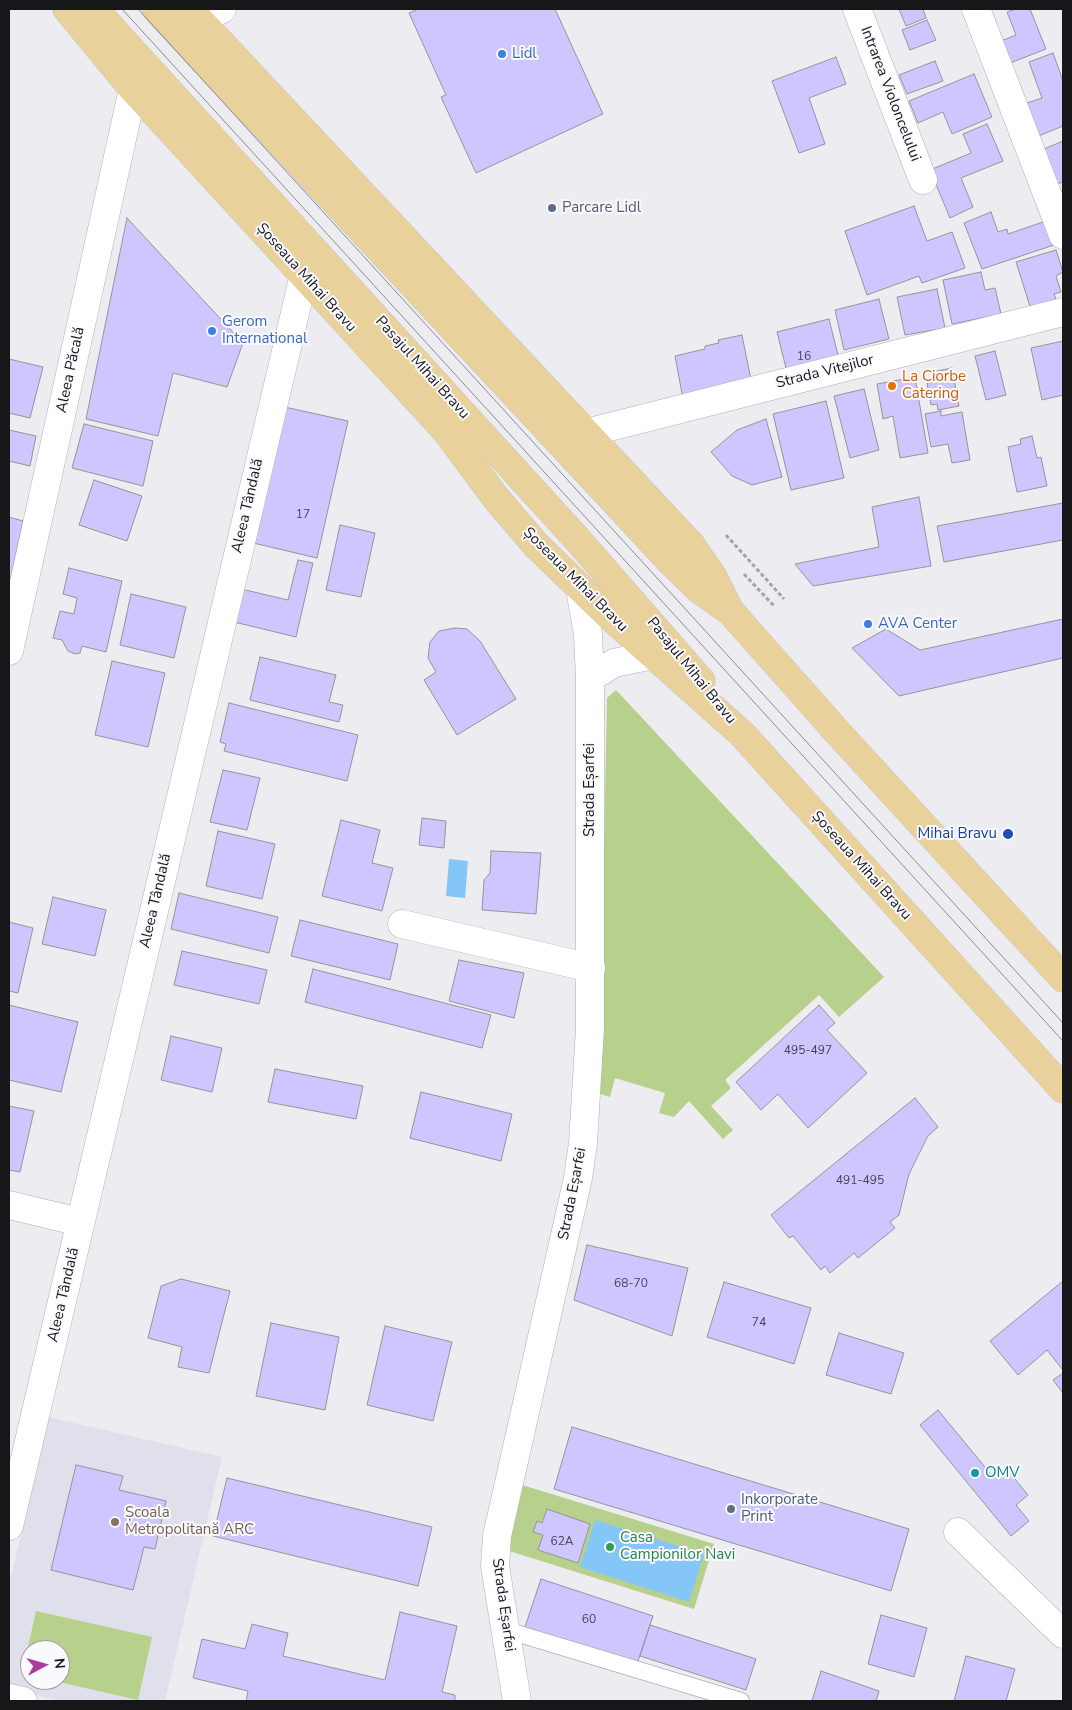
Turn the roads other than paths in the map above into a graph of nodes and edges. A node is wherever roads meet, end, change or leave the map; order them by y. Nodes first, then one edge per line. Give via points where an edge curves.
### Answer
1 (67, 9) edge
2 (94, 9) edge
3 (156, 9) edge
4 (858, 9) edge
5 (976, 9) edge
6 (204, 13) edge
7 (134, 89) junction
8 (923, 180) dead end
9 (1063, 235) edge
10 (304, 275) junction
11 (1063, 312) edge
12 (586, 433) junction
13 (580, 589) junction
14 (730, 611) junction
15 (9, 651) edge
16 (653, 655) junction
17 (590, 678) junction
18 (742, 734) junction
19 (402, 924) dead end
20 (591, 968) junction
21 (1063, 978) edge
22 (1063, 1088) edge
23 (9, 1205) edge
24 (80, 1222) junction
25 (9, 1526) edge
26 (958, 1532) dead end
27 (506, 1630) junction
28 (1063, 1634) edge
29 (9, 1698) edge
30 (23, 1701) edge
31 (517, 1701) edge
32 (741, 1701) edge

1 - 7 main road, Șoseaua Mihai Bravu
2 - 18 main road, Pasajul Mihai Bravu via 578,539 690,667
3 - 14 main road via 614,502 700,590
4 - 8 street, Intrarea Violoncelului
5 - 9 street
6 - 12 main road
7 - 10 main road, Șoseaua Mihai Bravu
7 - 15 street, Aleea Păcală
10 - 13 main road, Șoseaua Mihai Bravu via 447,432 510,514
10 - 24 street, Aleea Tândală
11 - 12 street, Strada Vitejilor
12 - 14 main road via 691,545 714,576
13 - 16 main road, Șoseaua Mihai Bravu
13 - 17 street, Strada Eșarfei via 588,634
14 - 21 main road
16 - 17 street via 614,664
16 - 18 main road, Șoseaua Mihai Bravu
17 - 20 street, Strada Eșarfei
18 - 22 main road, Șoseaua Mihai Bravu
19 - 20 street
20 - 27 street, Strada Eșarfei via 583,1143 578,1178 497,1536 495,1566
23 - 24 street
24 - 25 street, Aleea Tândală
26 - 28 street
27 - 31 street, Strada Eșarfei
27 - 32 lane
29 - 30 street

